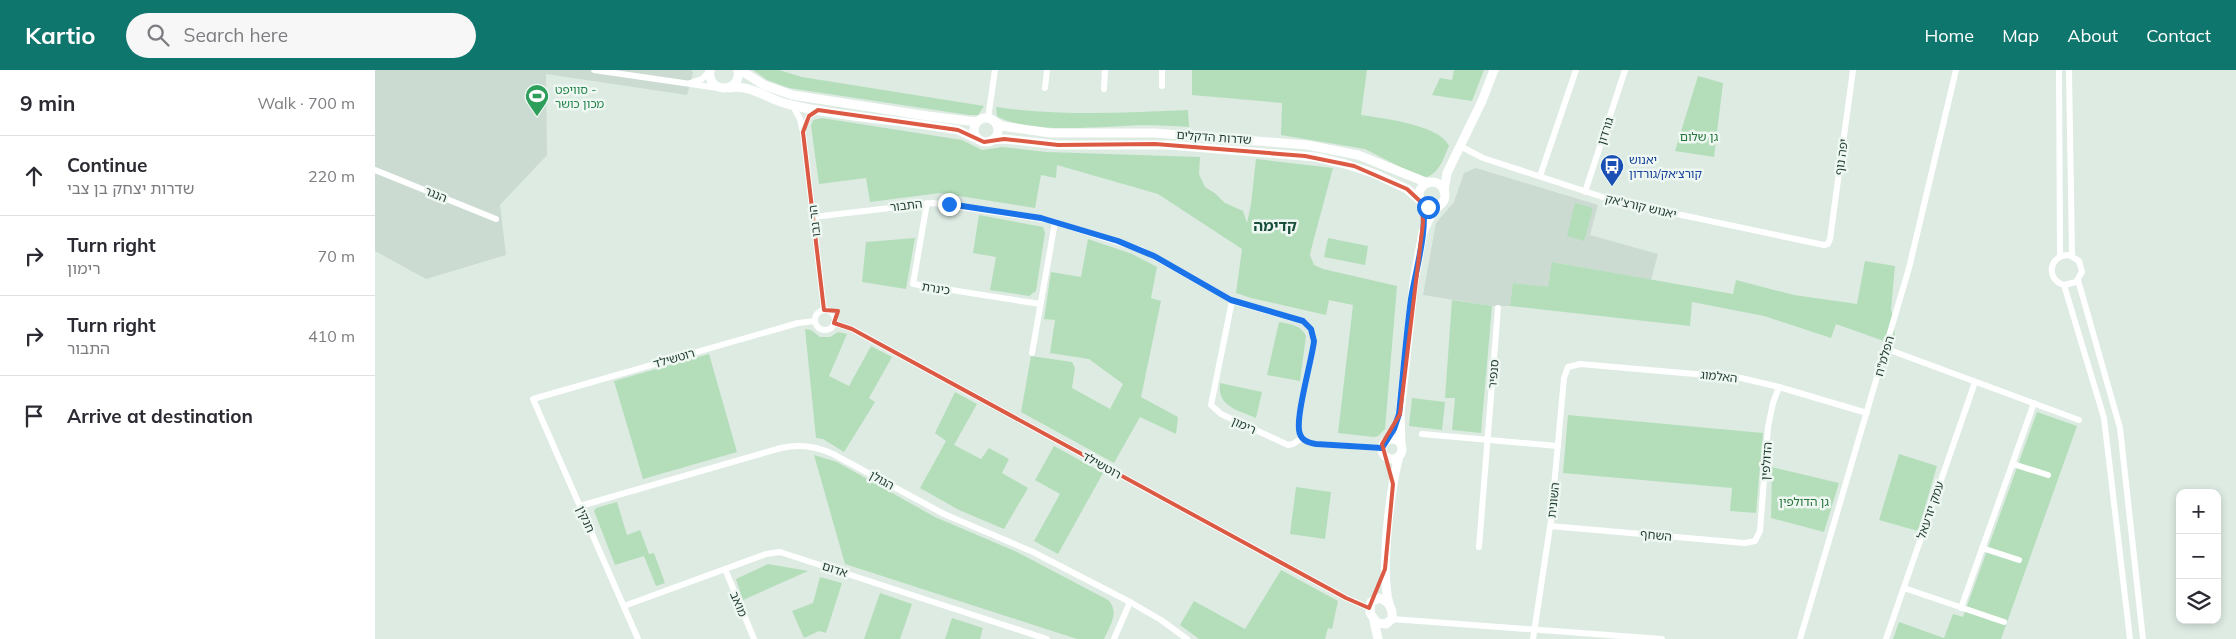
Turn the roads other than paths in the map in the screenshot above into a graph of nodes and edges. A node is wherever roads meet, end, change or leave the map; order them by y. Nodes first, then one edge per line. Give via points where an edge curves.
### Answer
1 (593, 70) edge
2 (739, 70) edge
3 (995, 70) edge
4 (1047, 70) edge
5 (1105, 70) edge
6 (1162, 70) edge
7 (1494, 70) edge
8 (1576, 70) edge
9 (1625, 70) edge
10 (1853, 70) edge
11 (1957, 70) edge
12 (2059, 70) edge
13 (2069, 70) edge
14 (710, 71) edge
15 (685, 84) junction
16 (1163, 86) dead end
17 (724, 88) junction
18 (1045, 88) dead end
19 (1104, 89) dead end
20 (793, 106) junction
21 (818, 110) junction
22 (991, 120) junction
23 (977, 122) junction
24 (803, 132) junction
25 (977, 139) junction
26 (993, 140) junction
27 (1460, 146) junction
28 (375, 170) edge
29 (1447, 172) junction
30 (1539, 176) junction
31 (1430, 183) junction
32 (1444, 191) junction
33 (1585, 192) junction
34 (1421, 202) junction
35 (927, 203) junction
36 (1438, 207) junction
37 (813, 217) junction
38 (497, 218) dead end
39 (1055, 222) junction
40 (1423, 235) junction
41 (1828, 244) joint
42 (2060, 256) junction
43 (2072, 256) junction
44 (2078, 280) junction
45 (2064, 285) junction
46 (1232, 300) junction
47 (1040, 304) junction
48 (1498, 308) dead end
49 (825, 310) junction
50 (815, 321) junction
51 (834, 323) junction
52 (1887, 349) junction
53 (1032, 353) dead end
54 (1567, 368) joint
55 (1975, 382) junction
56 (1779, 387) junction
57 (533, 399) joint
58 (2034, 403) junction
59 (1399, 414) junction
60 (1867, 414) junction
61 (2079, 420) dead end
62 (1422, 434) dead end
63 (1302, 438) junction
64 (1487, 440) junction
65 (1401, 444) junction
66 (1559, 446) junction
67 (1384, 448) junction
68 (1399, 456) junction
69 (2013, 464) junction
70 (2048, 475) dead end
71 (1393, 484) junction
72 (580, 506) junction
73 (1550, 526) junction
74 (1759, 536) joint
75 (1479, 547) dead end
76 (1982, 548) junction
77 (2019, 560) dead end
78 (725, 569) junction
79 (1385, 569) junction
80 (1904, 588) junction
81 (1374, 599) junction
82 (1130, 602) junction
83 (1389, 604) junction
84 (624, 606) junction
85 (1369, 608) junction
86 (1961, 608) junction
87 (1374, 620) junction
88 (1390, 621) junction
89 (2004, 622) dead end
90 (1533, 631) junction
91 (1649, 638) edge
92 (639, 639) edge
93 (754, 639) edge
94 (1047, 639) edge
95 (1114, 639) edge
96 (1187, 639) edge
97 (1378, 639) edge
98 (1533, 639) edge
99 (1662, 639) edge
100 (1800, 639) edge
101 (1886, 639) edge
102 (2130, 639) edge
103 (2143, 639) edge

1 - 15 street
2 - 17 street via 737,81
2 - 23 street via 764,85 792,95
3 - 22 street
4 - 18 street
5 - 19 street
6 - 16 street
7 - 27 street
8 - 30 street
9 - 33 street, גורדון
10 - 41 street, יפה נוף
11 - 52 street, הפלמ"ח via 1921,224
12 - 42 street
13 - 43 street
14 - 15 street via 699,80
14 - 17 street via 712,83
15 - 17 street
17 - 20 street, שדרות הדקלים via 748,88
20 - 21 street, שדרות הדקלים
20 - 24 street, הר נבו
21 - 24 street via 807,119
21 - 25 street, שדרות הדקלים via 953,129
22 - 23 street
22 - 26 street via 998,130
22 - 31 street, שדרות הדקלים via 1008,127 1059,134 1155,133 1307,145 1356,155
23 - 25 street via 974,130
24 - 37 street, הר נבו
25 - 26 street, שדרות הדקלים via 984,142
26 - 34 street, שדרות הדקלים via 1075,146 1162,144 1310,157 1373,173 1407,188
27 - 29 street
27 - 30 street, יאנוש קורצ'אק via 1483,158
28 - 38 street, הנגר
29 - 31 street
29 - 32 street
30 - 33 street, יאנוש קורצ'אק
31 - 32 street via 1440,185
31 - 34 street via 1420,191
32 - 36 street via 1444,199
33 - 41 street, יאנוש קורצ'אק via 1819,245
34 - 36 street via 1428,207
34 - 40 street
35 - 37 street, התבור
35 - 39 street, התבור via 966,206
35 - 47 street, כינרת via 913,284
36 - 40 street
37 - 49 street, הר נבו
39 - 46 street, התבור via 1142,250
39 - 47 street
40 - 59 street via 1411,298
42 - 43 street
42 - 45 street via 2053,262 2051,270 2054,279
43 - 44 street via 2081,266
44 - 45 street
44 - 103 street via 2120,428
45 - 102 street via 2104,418
46 - 63 street, התבור via 1298,319 1311,329 1313,345 1298,427
46 - 63 street, רימון via 1212,408 1288,444
47 - 53 street
48 - 64 street, סנפיר
49 - 50 street via 817,314
49 - 51 street via 833,315
50 - 51 street via 817,327 825,330
50 - 57 street, רוטשילד via 798,322
51 - 85 street, רוטשילד via 852,329
52 - 55 street
52 - 60 street, הפלמ"ח
54 - 56 street, האלמוג via 1580,364 1720,376
54 - 66 street, השונית
55 - 58 street
55 - 80 street, עמק יזרעאל
56 - 60 street, האלמוג
56 - 74 street, הדולפין via 1769,422
57 - 72 street, חנקין
58 - 61 street
58 - 69 street
59 - 65 street
59 - 67 street
60 - 100 street, הפלמ"ח
62 - 64 street
63 - 67 street, רימון via 1316,444
64 - 66 street
64 - 75 street, סנפיר
65 - 67 street via 1394,438
65 - 68 street
66 - 73 street, השונית
67 - 68 street via 1392,459
67 - 71 street
68 - 71 street
69 - 70 street
69 - 76 street
71 - 79 street
72 - 82 street, הגולן via 781,448 814,447 944,514 1033,552
72 - 84 street, חנקין
73 - 74 street, השחף via 1745,543 1755,541
73 - 90 street, השונית
76 - 77 street
76 - 86 street
78 - 84 street, אדום
78 - 93 street, מואב
78 - 94 street, אדום via 769,553 785,553
79 - 81 street
79 - 83 street
80 - 86 street
80 - 101 street, עמק יזרעאל
81 - 83 street via 1383,599
81 - 85 street
82 - 95 street
82 - 96 street, הגולן
83 - 88 street via 1392,611
84 - 92 street, חנקין
85 - 87 street
86 - 89 street
87 - 88 street via 1381,624
87 - 97 street
88 - 90 street
88 - 97 street
90 - 91 street
90 - 98 street, השונית
91 - 99 street

